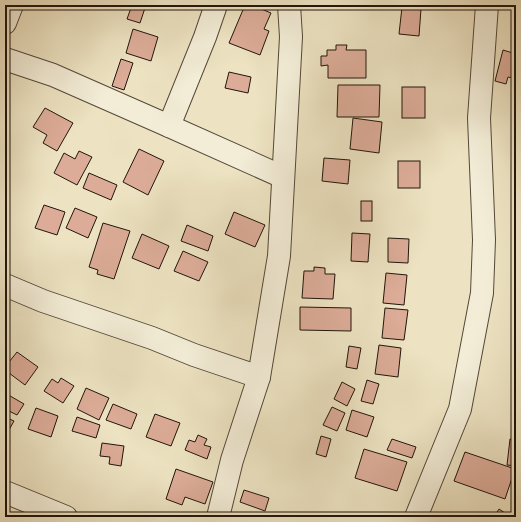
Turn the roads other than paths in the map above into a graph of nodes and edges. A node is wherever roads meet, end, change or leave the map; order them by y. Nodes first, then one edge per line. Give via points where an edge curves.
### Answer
1 (12, 5) edge
2 (216, 5) edge
3 (288, 5) edge
4 (487, 5) edge
5 (5, 23) edge
6 (5, 59) edge
7 (169, 126) junction
8 (283, 177) junction
9 (5, 285) edge
10 (259, 377) junction
11 (5, 492) edge
12 (66, 517) edge
13 (218, 517) edge
14 (416, 517) edge

1 - 5 street
2 - 7 street
3 - 8 street via 291,37
4 - 14 street via 480,118 484,240 482,293 460,409
6 - 7 street via 53,75
7 - 8 street
8 - 10 street via 279,256
9 - 10 street via 43,301
10 - 13 street via 232,460
11 - 12 street

